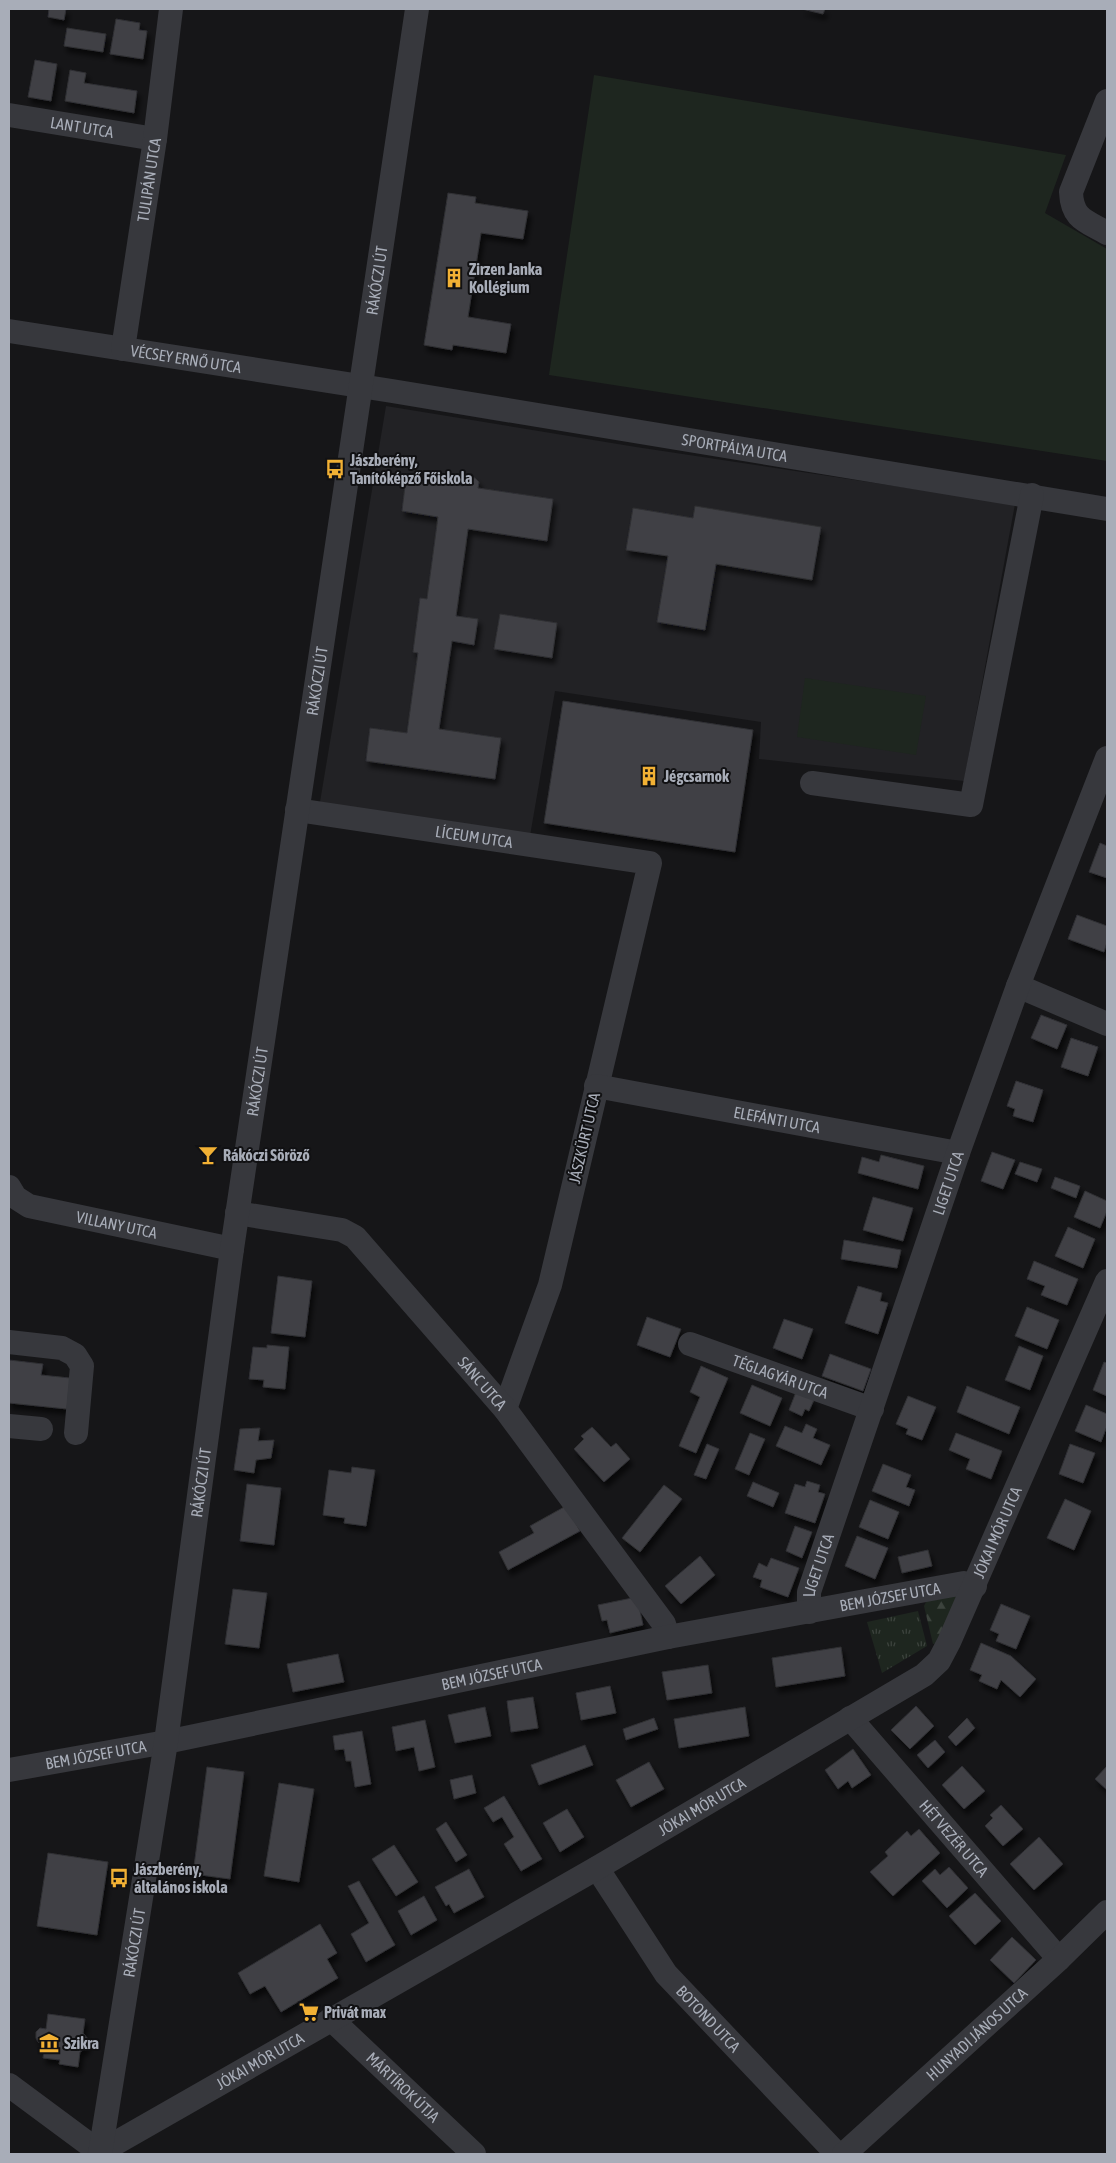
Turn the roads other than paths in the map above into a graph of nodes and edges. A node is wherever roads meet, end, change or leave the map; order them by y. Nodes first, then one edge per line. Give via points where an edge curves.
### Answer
1 (171, 9) edge
2 (417, 9) edge
3 (1107, 101) edge
4 (9, 115) edge
5 (155, 139) junction
6 (1107, 234) edge
7 (9, 332) edge
8 (123, 349) junction
9 (362, 386) junction
10 (1032, 496) junction
11 (1107, 509) edge
12 (1107, 758) edge
13 (812, 782) dead end
14 (297, 810) junction
15 (650, 863) joint
16 (1018, 986) junction
17 (1107, 1024) edge
18 (596, 1086) junction
19 (958, 1153) junction
20 (9, 1187) edge
21 (237, 1213) junction
22 (232, 1248) junction
23 (1107, 1280) edge
24 (1102, 1309) edge
25 (9, 1342) edge
26 (690, 1344) dead end
27 (505, 1409) junction
28 (872, 1409) junction
29 (9, 1426) edge
30 (41, 1429) dead end
31 (76, 1433) dead end
32 (975, 1586) junction
33 (809, 1612) junction
34 (668, 1637) junction
35 (850, 1718) junction
36 (166, 1742) junction
37 (9, 1770) edge
38 (597, 1868) junction
39 (1107, 1912) edge
40 (1059, 1959) junction
41 (331, 2019) junction
42 (9, 2084) edge
43 (101, 2154) edge
44 (474, 2154) edge
45 (837, 2154) edge
46 (844, 2154) edge

1 - 5 street, TULIPÁN UTCA
2 - 9 street, RÁKÓCZI ÚT
3 - 6 street via 1071,192 1072,207 1078,216
4 - 5 street, LANT UTCA
5 - 8 street, TULIPÁN UTCA
7 - 8 street, VÉCSEY ERNŐ UTCA
8 - 9 street, VÉCSEY ERNŐ UTCA
9 - 10 street, SPORTPÁLYA UTCA
9 - 14 street, RÁKÓCZI ÚT
10 - 11 street, SPORTPÁLYA UTCA
10 - 13 street via 971,805
12 - 16 street, LIGET UTCA
14 - 15 street, LÍCEUM UTCA
14 - 21 street, RÁKÓCZI ÚT
15 - 18 street, JÁSZKÜRT UTCA
16 - 17 street
16 - 19 street, LIGET UTCA
18 - 19 street, ELEFÁNTI UTCA
18 - 27 street, JÁSZKÜRT UTCA via 550,1285
19 - 28 street, LIGET UTCA
20 - 22 street, VILLANY UTCA via 15,1197 29,1206
21 - 22 street, RÁKÓCZI ÚT
21 - 27 street, SÁNC UTCA via 342,1230 355,1237
22 - 36 street, RÁKÓCZI ÚT
23 - 24 street, JÓKAI MÓR UTCA
24 - 32 street, JÓKAI MÓR UTCA
25 - 31 street via 62,1348 75,1355 82,1366
26 - 28 street, TÉGLAGYÁR UTCA
27 - 34 street, SÁNC UTCA via 664,1624
28 - 33 street, LIGET UTCA via 810,1592
29 - 30 street
32 - 33 street, BEM JÓZSEF UTCA via 964,1583
32 - 35 street, JÓKAI MÓR UTCA via 939,1661 924,1675
33 - 34 street, BEM JÓZSEF UTCA
34 - 36 street, BEM JÓZSEF UTCA
35 - 38 street, JÓKAI MÓR UTCA
35 - 40 street, HÉT VEZÉR UTCA
36 - 37 street, BEM JÓZSEF UTCA
36 - 43 street, RÁKÓCZI ÚT
38 - 41 street, JÓKAI MÓR UTCA
38 - 45 street, BOTOND UTCA via 666,1974
39 - 40 street, HUNYADI JÁNOS UTCA
40 - 46 street, HUNYADI JÁNOS UTCA
41 - 43 street, JÓKAI MÓR UTCA
41 - 44 street, MÁRTÍROK ÚTJA
42 - 43 street

